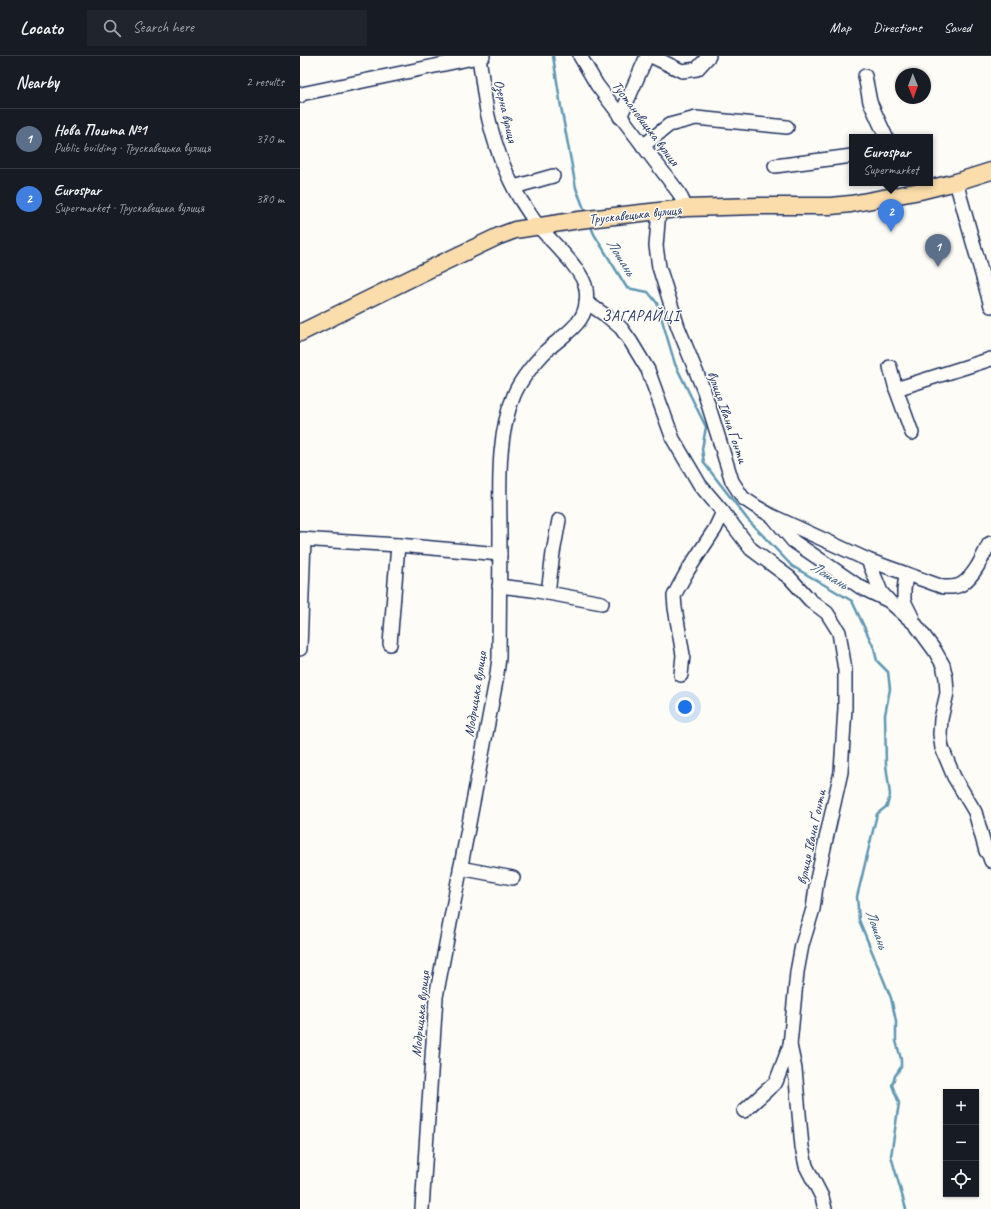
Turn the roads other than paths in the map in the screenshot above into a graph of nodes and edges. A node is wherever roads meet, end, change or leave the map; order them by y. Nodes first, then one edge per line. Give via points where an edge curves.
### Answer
1 (481, 56) edge
2 (580, 56) edge
3 (647, 56) edge
4 (651, 56) edge
5 (709, 56) edge
6 (865, 76) dead end
7 (300, 93) edge
8 (620, 117) junction
9 (787, 127) dead end
10 (885, 134) edge
11 (643, 146) junction
12 (849, 156) edge
13 (775, 166) dead end
14 (991, 171) edge
15 (553, 176) dead end
16 (956, 182) junction
17 (933, 185) edge
18 (919, 187) edge
19 (514, 188) junction
20 (686, 208) junction
21 (659, 210) junction
22 (538, 225) junction
23 (586, 302) junction
24 (991, 306) edge
25 (608, 317) junction
26 (580, 321) junction
27 (300, 333) edge
28 (991, 359) edge
29 (890, 367) dead end
30 (896, 388) junction
31 (912, 432) dead end
32 (723, 512) junction
33 (772, 516) junction
34 (559, 520) dead end
35 (302, 539) edge
36 (991, 543) edge
37 (398, 545) junction
38 (500, 554) junction
39 (868, 560) junction
40 (986, 562) edge
41 (906, 575) junction
42 (499, 586) junction
43 (548, 593) junction
44 (890, 602) junction
45 (602, 603) dead end
46 (916, 625) junction
47 (390, 644) dead end
48 (300, 649) edge
49 (681, 675) dead end
50 (991, 861) edge
51 (460, 872) junction
52 (508, 882) dead end
53 (790, 1045) junction
54 (744, 1111) dead end
55 (422, 1209) edge
56 (825, 1209) edge

1 - 7 street, Озерна вулиця
1 - 19 street, Озерна вулиця via 488,116
2 - 8 street, Тустановицька вулиця
3 - 8 street
4 - 5 street via 682,71 697,69
6 - 10 street via 870,102
8 - 11 street, Тустановицька вулиця
9 - 11 street via 696,118 669,125
11 - 20 street, Тустановицька вулиця via 679,193
12 - 13 street
14 - 16 main road, Трускавецька вулиця
15 - 19 street
16 - 17 main road, Трускавецька вулиця
16 - 24 street
18 - 20 main road, Трускавецька вулиця via 851,204 831,206
19 - 22 street, Озерна вулиця
20 - 21 main road, Трускавецька вулиця
21 - 22 main road, Трускавецька вулиця
21 - 33 street, вулиця Івана Ґонти via 656,246 659,267 678,327 704,391 732,481 743,498
22 - 23 street, Модрицька вулиця via 581,277 586,288
22 - 27 main road, Трускавецька вулиця via 499,236
23 - 25 street, вулиця Івана Ґонти
23 - 26 street, Модрицька вулиця
25 - 26 street
25 - 32 street, вулиця Івана Ґонти via 624,332 648,370 673,439 700,485
26 - 38 street, Модрицька вулиця via 543,354 527,374 515,393 508,413 501,461
28 - 30 street
29 - 30 street
30 - 31 street
32 - 49 street via 674,596 683,655
32 - 53 street, вулиця Івана Ґонти via 751,549 790,578 826,613 839,632 845,670 841,772 817,879 813,909 802,944
33 - 39 street, вулиця Івана Ґонти
33 - 44 street via 793,541 860,587
34 - 43 street
35 - 37 street
35 - 48 street
36 - 40 street, вулиця Івана Ґонти
37 - 38 street
37 - 47 street
38 - 42 street, Модрицька вулиця
39 - 41 street, вулиця Івана Ґонти
39 - 44 street via 881,592
40 - 41 street, вулиця Івана Ґонти via 961,584 951,587 943,587
41 - 46 street via 904,601
42 - 43 street
42 - 51 street, Модрицька вулиця via 499,658 496,681
43 - 45 street
44 - 46 street
46 - 50 street via 943,665 947,693 941,719 942,748 954,777 975,812
51 - 52 street
51 - 55 street, Модрицька вулиця via 436,997
53 - 54 street via 776,1082
53 - 56 street, вулиця Івана Ґонти via 806,1166 822,1197

